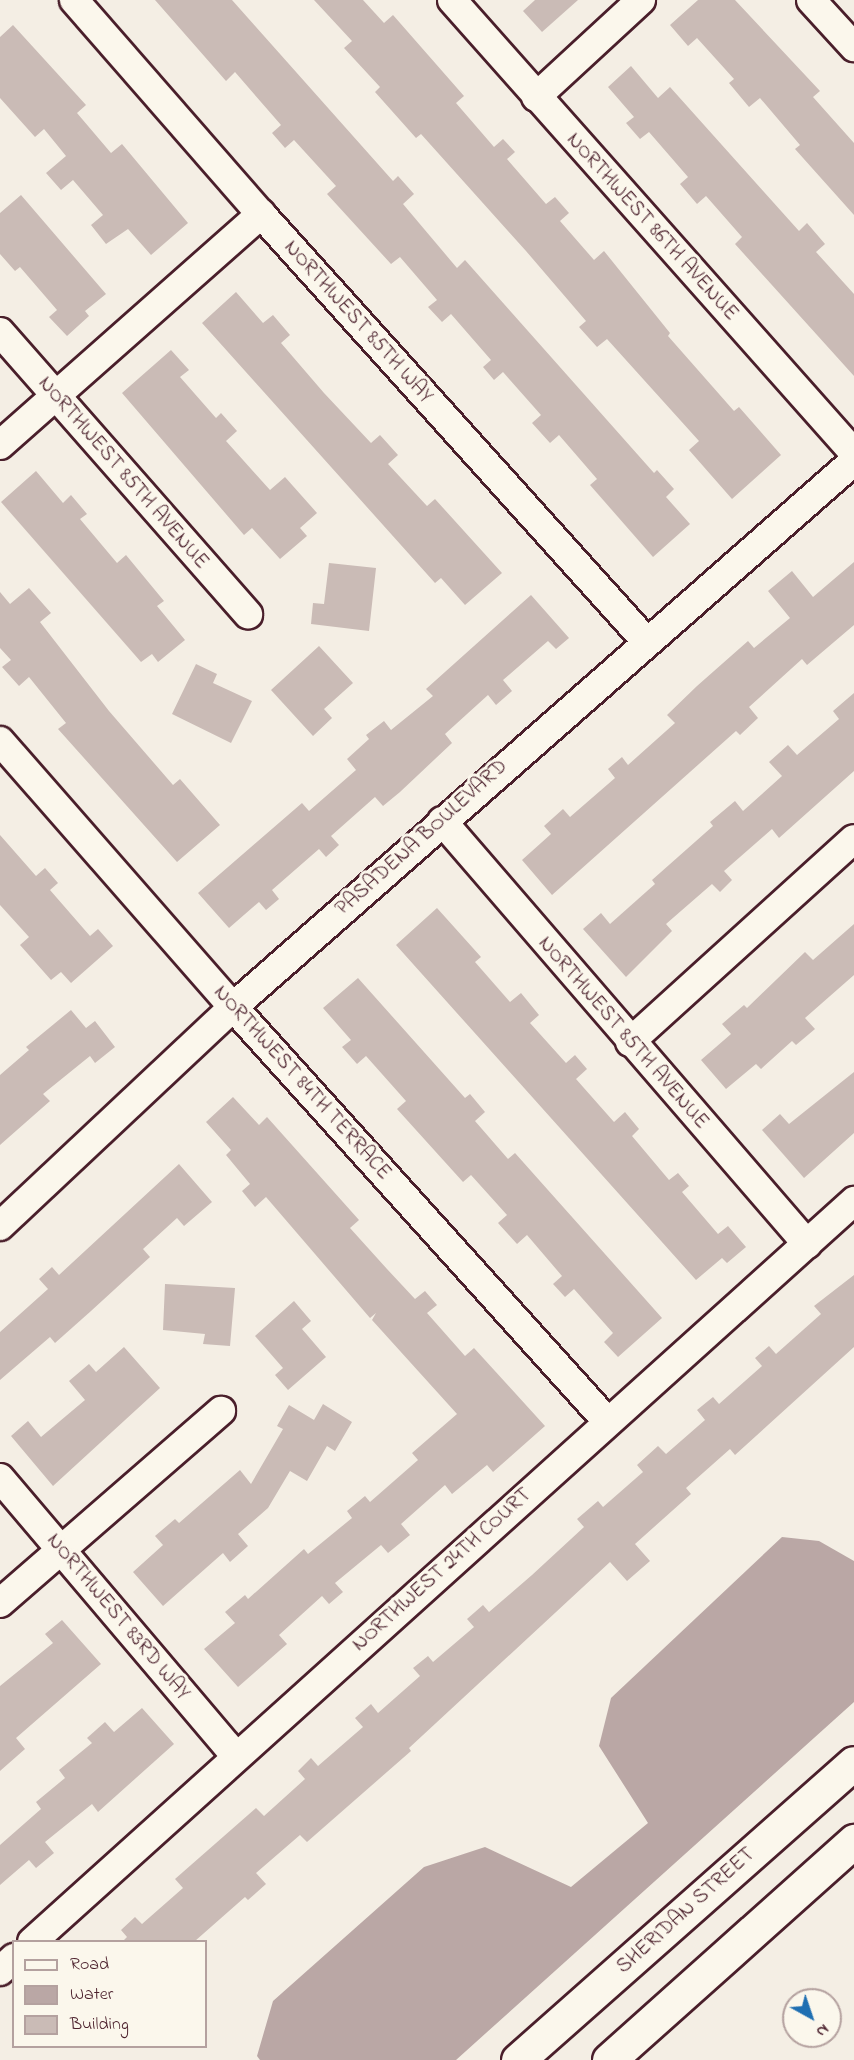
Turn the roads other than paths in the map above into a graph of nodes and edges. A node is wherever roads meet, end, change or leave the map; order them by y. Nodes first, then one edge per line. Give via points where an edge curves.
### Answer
1 (74, 0) edge
2 (452, 0) edge
3 (641, 0) edge
4 (811, 0) edge
5 (854, 47) edge
6 (536, 97) junction
7 (261, 214) junction
8 (0, 332) edge
9 (54, 396) junction
10 (0, 445) edge
11 (854, 453) edge
12 (854, 461) edge
13 (248, 614) dead end
14 (646, 641) junction
15 (0, 741) edge
16 (442, 820) junction
17 (854, 839) edge
18 (233, 1007) junction
19 (630, 1042) junction
20 (854, 1201) edge
21 (0, 1226) edge
22 (807, 1244) junction
23 (221, 1411) dead end
24 (607, 1421) junction
25 (0, 1478) edge
26 (61, 1549) junction
27 (0, 1603) edge
28 (237, 1756) junction
29 (854, 1763) edge
30 (854, 1841) edge
31 (33, 1940) edge
32 (12, 1960) edge
33 (0, 1971) edge
34 (518, 2060) edge
35 (609, 2060) edge

1 - 7 street, NORTHWEST 85TH WAY
2 - 6 street, NORTHWEST 86TH AVENUE
3 - 6 street
4 - 5 street
6 - 11 street, NORTHWEST 86TH AVENUE
7 - 9 street
7 - 14 street, NORTHWEST 85TH WAY
8 - 9 street, NORTHWEST 85TH AVENUE
9 - 10 street
9 - 13 street, NORTHWEST 85TH AVENUE
12 - 14 street, PASADENA BOULEVARD
14 - 16 street, PASADENA BOULEVARD
15 - 18 street, NORTHWEST 84TH TERRACE
16 - 18 street, PASADENA BOULEVARD
16 - 19 street, NORTHWEST 85TH AVENUE
17 - 19 street
18 - 21 street, PASADENA BOULEVARD
18 - 24 street, NORTHWEST 84TH TERRACE
19 - 22 street, NORTHWEST 85TH AVENUE
20 - 22 street, NORTHWEST 24TH COURT
22 - 24 street, NORTHWEST 24TH COURT
23 - 26 street
24 - 28 street, NORTHWEST 24TH COURT
25 - 26 street, NORTHWEST 83RD WAY
26 - 27 street
26 - 28 street, NORTHWEST 83RD WAY
28 - 31 street, NORTHWEST 24TH COURT
29 - 34 main road, SHERIDAN STREET
30 - 35 main road
32 - 33 street

